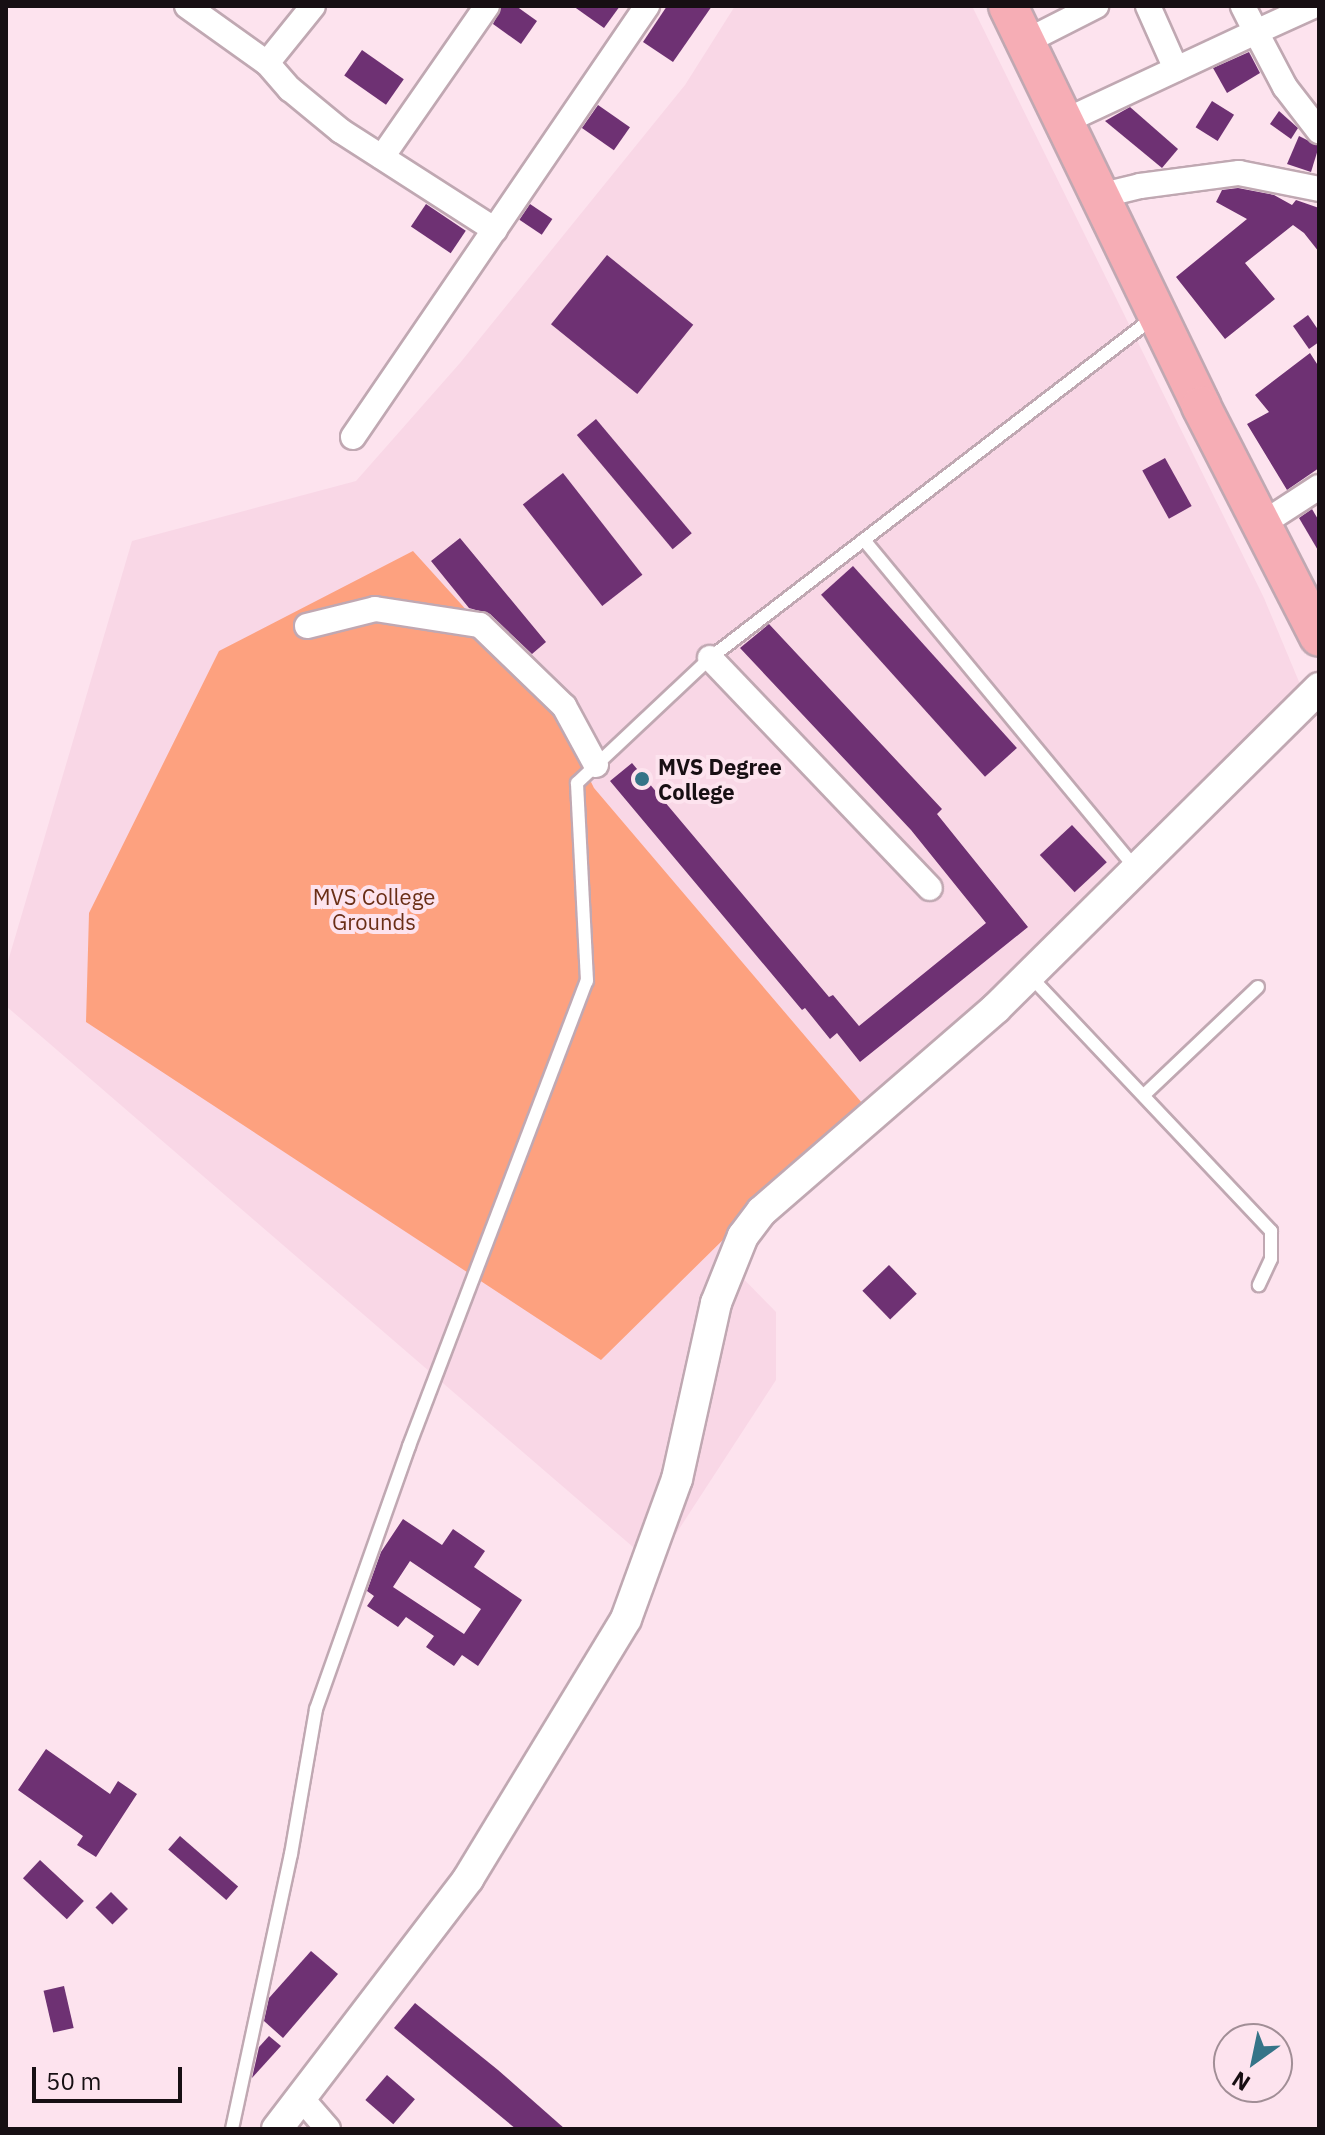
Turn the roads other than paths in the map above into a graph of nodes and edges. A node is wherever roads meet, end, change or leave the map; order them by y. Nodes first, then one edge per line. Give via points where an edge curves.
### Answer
1 (187, 6) edge
2 (313, 6) edge
3 (487, 6) edge
4 (647, 6) edge
5 (1008, 6) edge
6 (1096, 6) edge
7 (1148, 6) edge
8 (1243, 6) edge
9 (1313, 6) edge
10 (1034, 26) edge
11 (1256, 32) junction
12 (267, 63) junction
13 (1176, 69) junction
14 (1073, 117) junction
15 (1319, 131) edge
16 (382, 157) junction
17 (1317, 182) edge
18 (1110, 194) junction
19 (495, 230) junction
20 (1157, 314) junction
21 (353, 437) dead end
22 (1319, 487) edge
23 (1270, 519) junction
24 (864, 540) junction
25 (1319, 587) edge
26 (307, 626) dead end
27 (1319, 637) edge
28 (710, 658) junction
29 (1319, 688) edge
30 (596, 765) junction
31 (1136, 869) junction
32 (930, 888) dead end
33 (1029, 975) junction
34 (1258, 987) dead end
35 (1144, 1095) junction
36 (1259, 1285) dead end
37 (301, 2098) junction
38 (232, 2129) edge
39 (277, 2129) edge
40 (328, 2129) edge

1 - 12 street
2 - 12 street
3 - 16 street
4 - 19 street
5 - 10 main road
6 - 10 street
7 - 13 street
8 - 11 street
9 - 11 street
10 - 14 main road
11 - 13 street
11 - 15 street via 1285,87
12 - 16 street via 310,106
13 - 14 street
14 - 18 main road
16 - 19 street
17 - 18 street via 1239,173
18 - 20 main road
18 - 23 main road
19 - 21 street
20 - 23 main road
20 - 24 lane
22 - 23 street
23 - 25 main road
23 - 27 main road
24 - 28 lane
24 - 31 lane
26 - 30 street via 375,609 480,625 564,706
28 - 30 lane
28 - 32 street
29 - 31 street
30 - 38 lane via 577,783 587,981 409,1446 316,1709
31 - 33 street
33 - 35 lane
33 - 37 street via 762,1211 743,1236 716,1303 677,1479 626,1619 468,1879
34 - 35 lane
35 - 36 lane via 1271,1231 1271,1259
37 - 39 street
37 - 40 street

